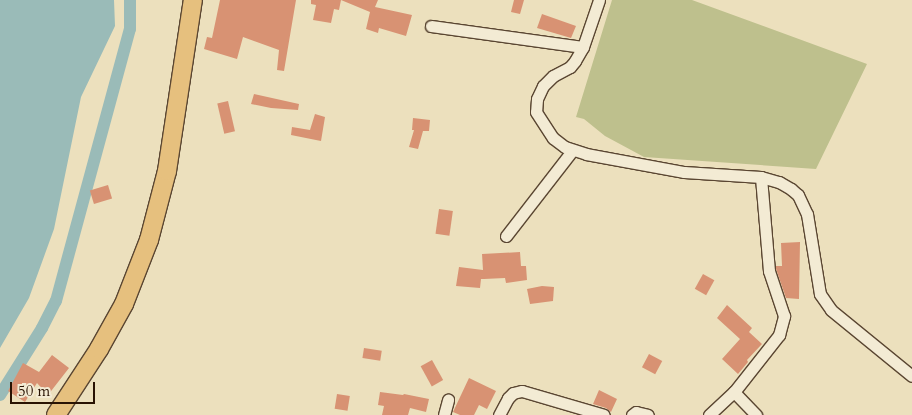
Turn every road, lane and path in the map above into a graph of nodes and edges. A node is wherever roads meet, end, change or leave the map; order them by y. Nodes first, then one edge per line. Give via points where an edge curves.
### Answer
1 (193, 0) edge
2 (599, 0) edge
3 (431, 26) dead end
4 (583, 47) junction
5 (572, 150) junction
6 (761, 177) junction
7 (506, 236) dead end
8 (912, 376) edge
9 (734, 392) junction
10 (448, 400) dead end
11 (56, 415) edge
12 (444, 415) edge
13 (500, 415) edge
14 (604, 415) edge
15 (632, 415) edge
16 (648, 415) edge
17 (710, 415) edge
18 (756, 415) edge

1 - 11 main road via 167,171 149,240 124,304
2 - 4 street
3 - 4 street
4 - 5 street via 570,67 553,76 537,99 536,112 541,122 554,138
5 - 6 street via 684,172
5 - 7 street
6 - 8 street via 779,182 798,195 807,214 820,294 831,310
6 - 9 street via 769,271 784,316 779,335
9 - 17 street
9 - 18 street
10 - 12 street
13 - 14 street via 508,398 522,391
15 - 16 street via 636,412

